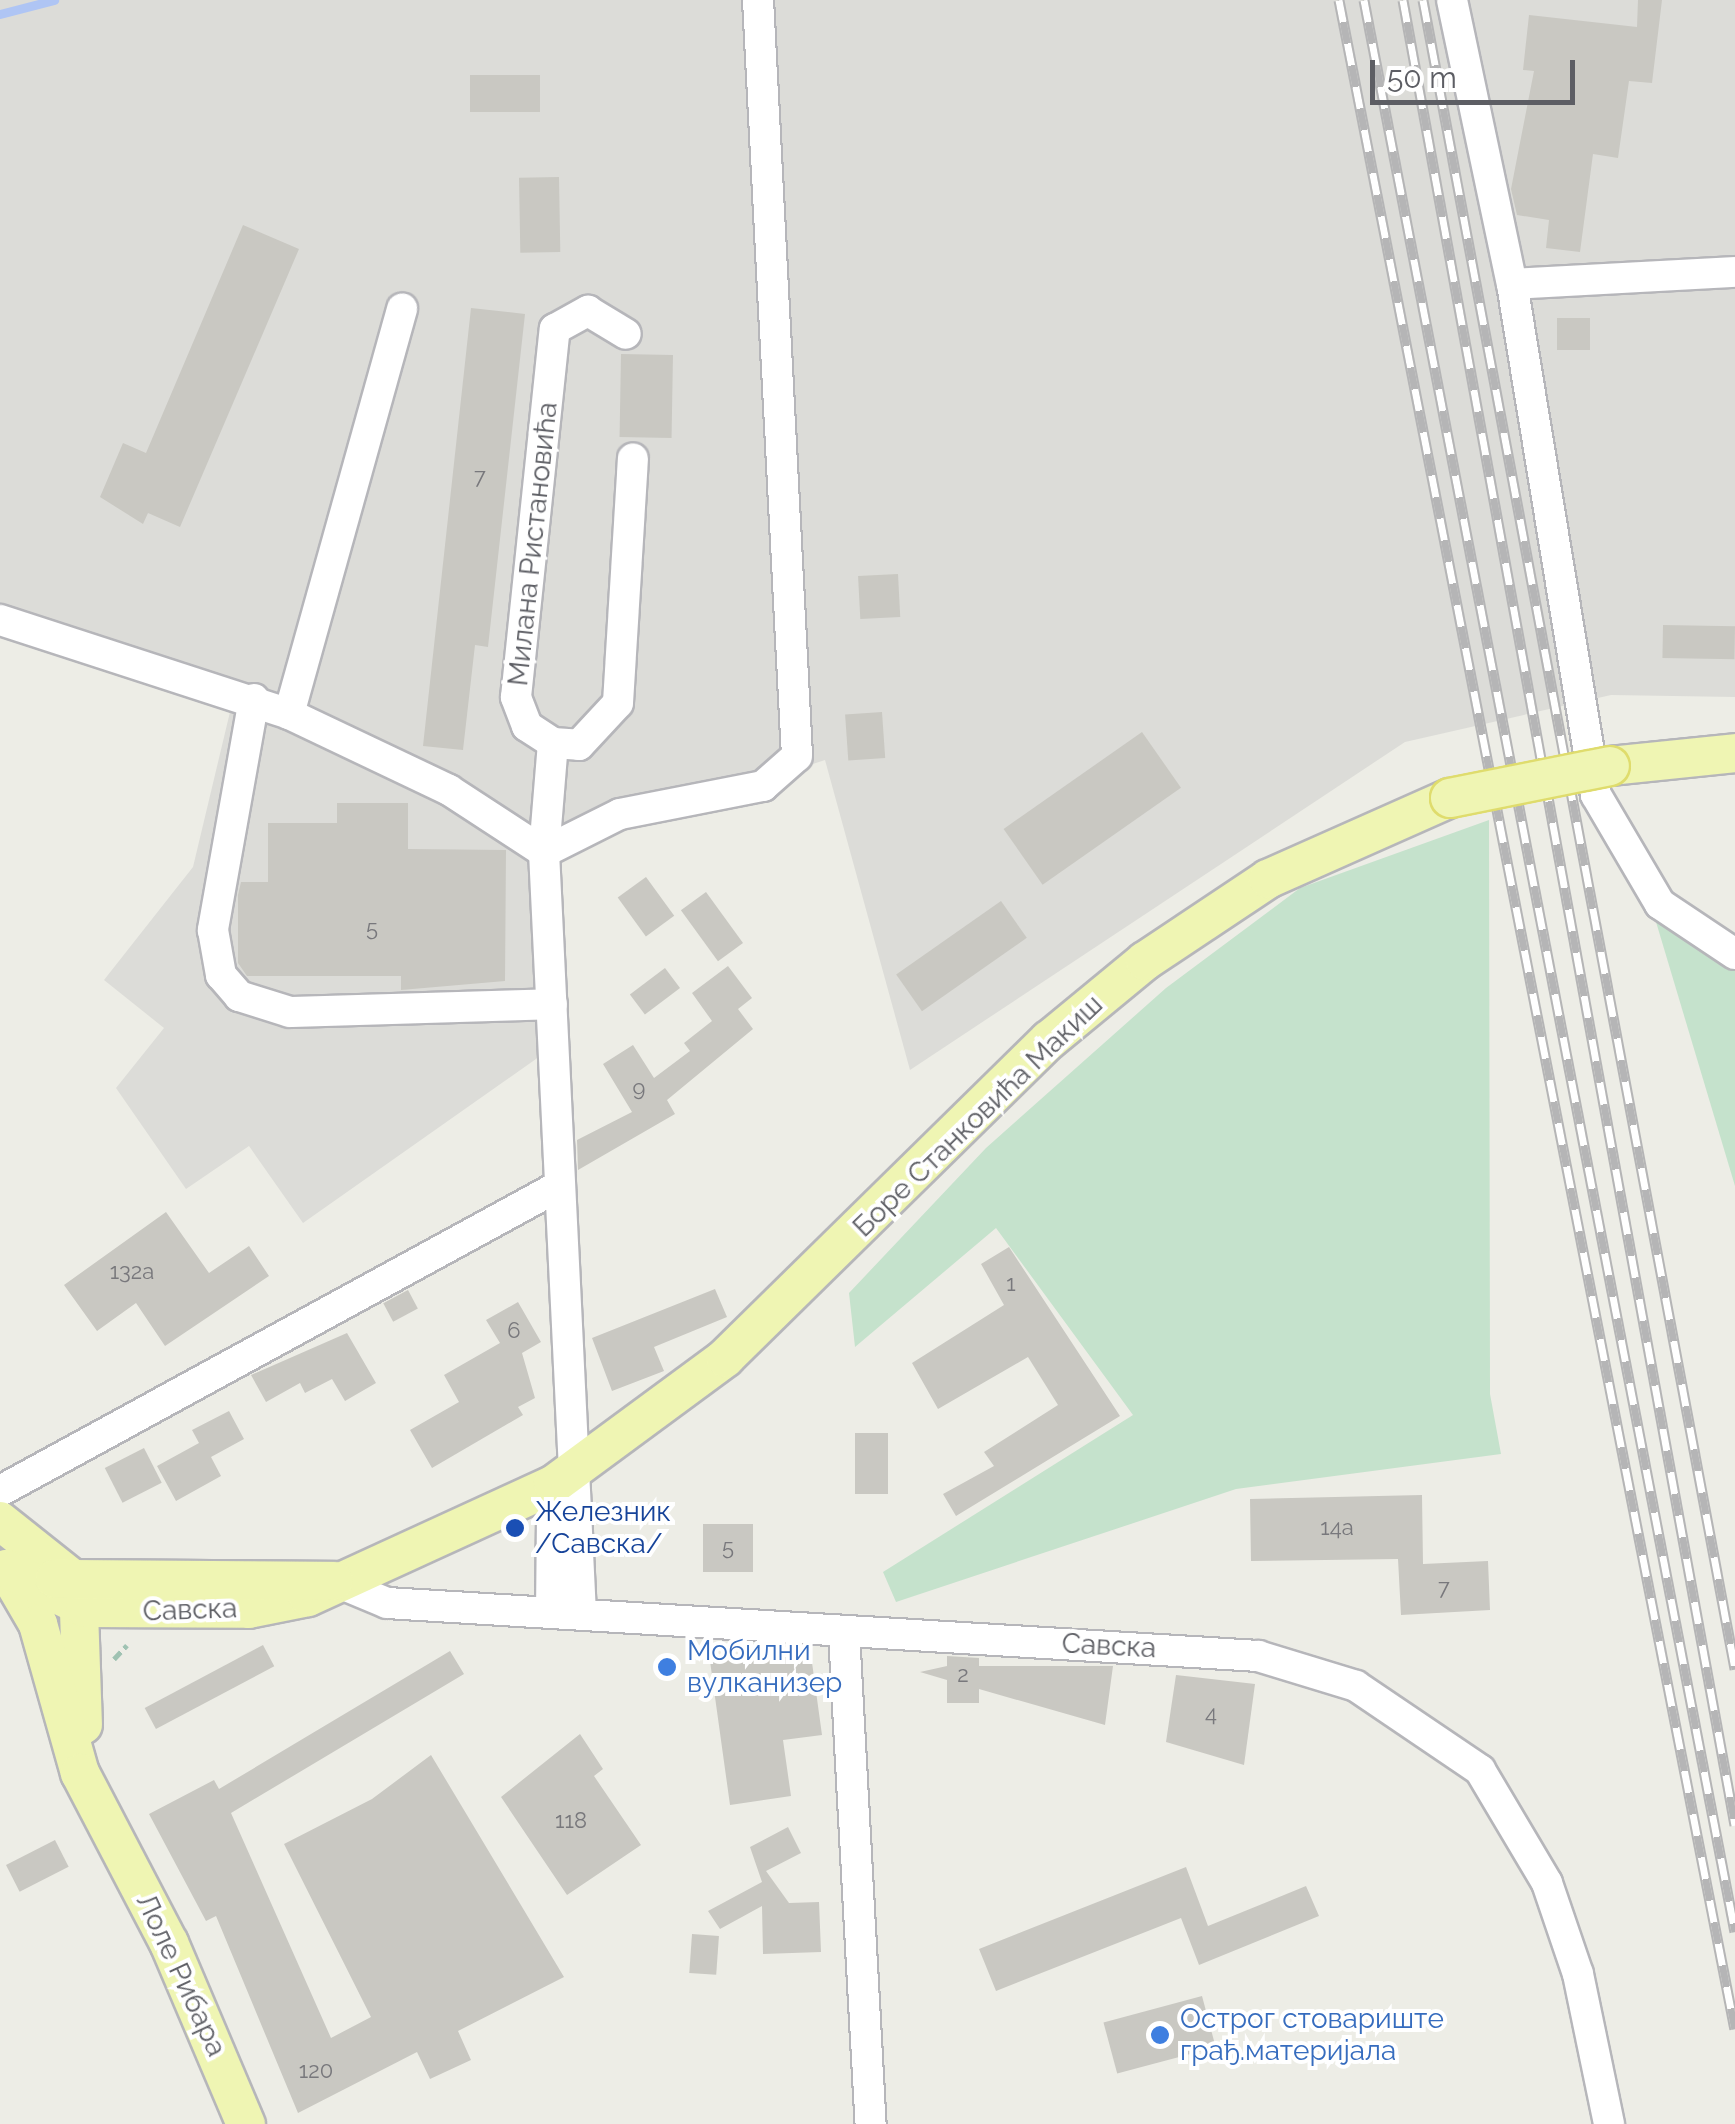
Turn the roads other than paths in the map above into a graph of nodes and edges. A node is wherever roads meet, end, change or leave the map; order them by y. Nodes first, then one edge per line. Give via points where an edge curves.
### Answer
1 (758, 0) edge
2 (1452, 0) edge
3 (1735, 272) edge
4 (1512, 284) junction
5 (402, 308) dead end
6 (626, 334) dead end
7 (633, 458) dead end
8 (0, 620) edge
9 (254, 699) junction
10 (288, 714) junction
11 (553, 743) junction
12 (1735, 753) edge
13 (544, 852) junction
14 (1735, 954) edge
15 (552, 1004) junction
16 (557, 1187) junction
17 (570, 1476) junction
18 (0, 1491) edge
19 (0, 1521) edge
20 (3, 1566) edge
21 (334, 1581) junction
22 (51, 1595) junction
23 (84, 1608) junction
24 (566, 1614) junction
25 (844, 1633) junction
26 (112, 1829) junction
27 (246, 2124) edge
28 (871, 2124) edge
29 (1609, 2124) edge

1 - 13 street via 797,756 763,786 620,814
2 - 4 street
3 - 4 street
4 - 14 street via 1596,795 1660,904
5 - 10 street
6 - 11 street, Милана Ристановића via 588,311 556,329 516,697 528,726
7 - 11 street via 618,703 579,744
8 - 9 street
9 - 10 street
9 - 15 street via 213,930 222,974 239,996 290,1012
10 - 13 street via 449,790
11 - 13 street
12 - 17 main road, Боре Станковића Макиш, bridge via 1610,766 1450,798 1268,878 1146,961 1050,1040 748,1337
13 - 15 street
15 - 16 street
16 - 17 street
16 - 18 street
17 - 21 main road, Боре Станковића Макиш
17 - 24 street via 552,1521
19 - 22 main road
20 - 22 main road, Лоле Рибара
21 - 22 main road, Савска via 132,1582
21 - 23 main road, Савска via 288,1603 214,1613
21 - 24 street, Савска via 387,1603
22 - 23 main road, Лоле Рибара
22 - 26 main road, Лоле Рибара via 65,1737
23 - 26 main road, Лоле Рибара via 78,1694
24 - 25 street, Савска
25 - 28 street
25 - 29 street, Савска via 1258,1656 1356,1686 1480,1770 1547,1883 1578,1974
26 - 27 main road, Лоле Рибара

